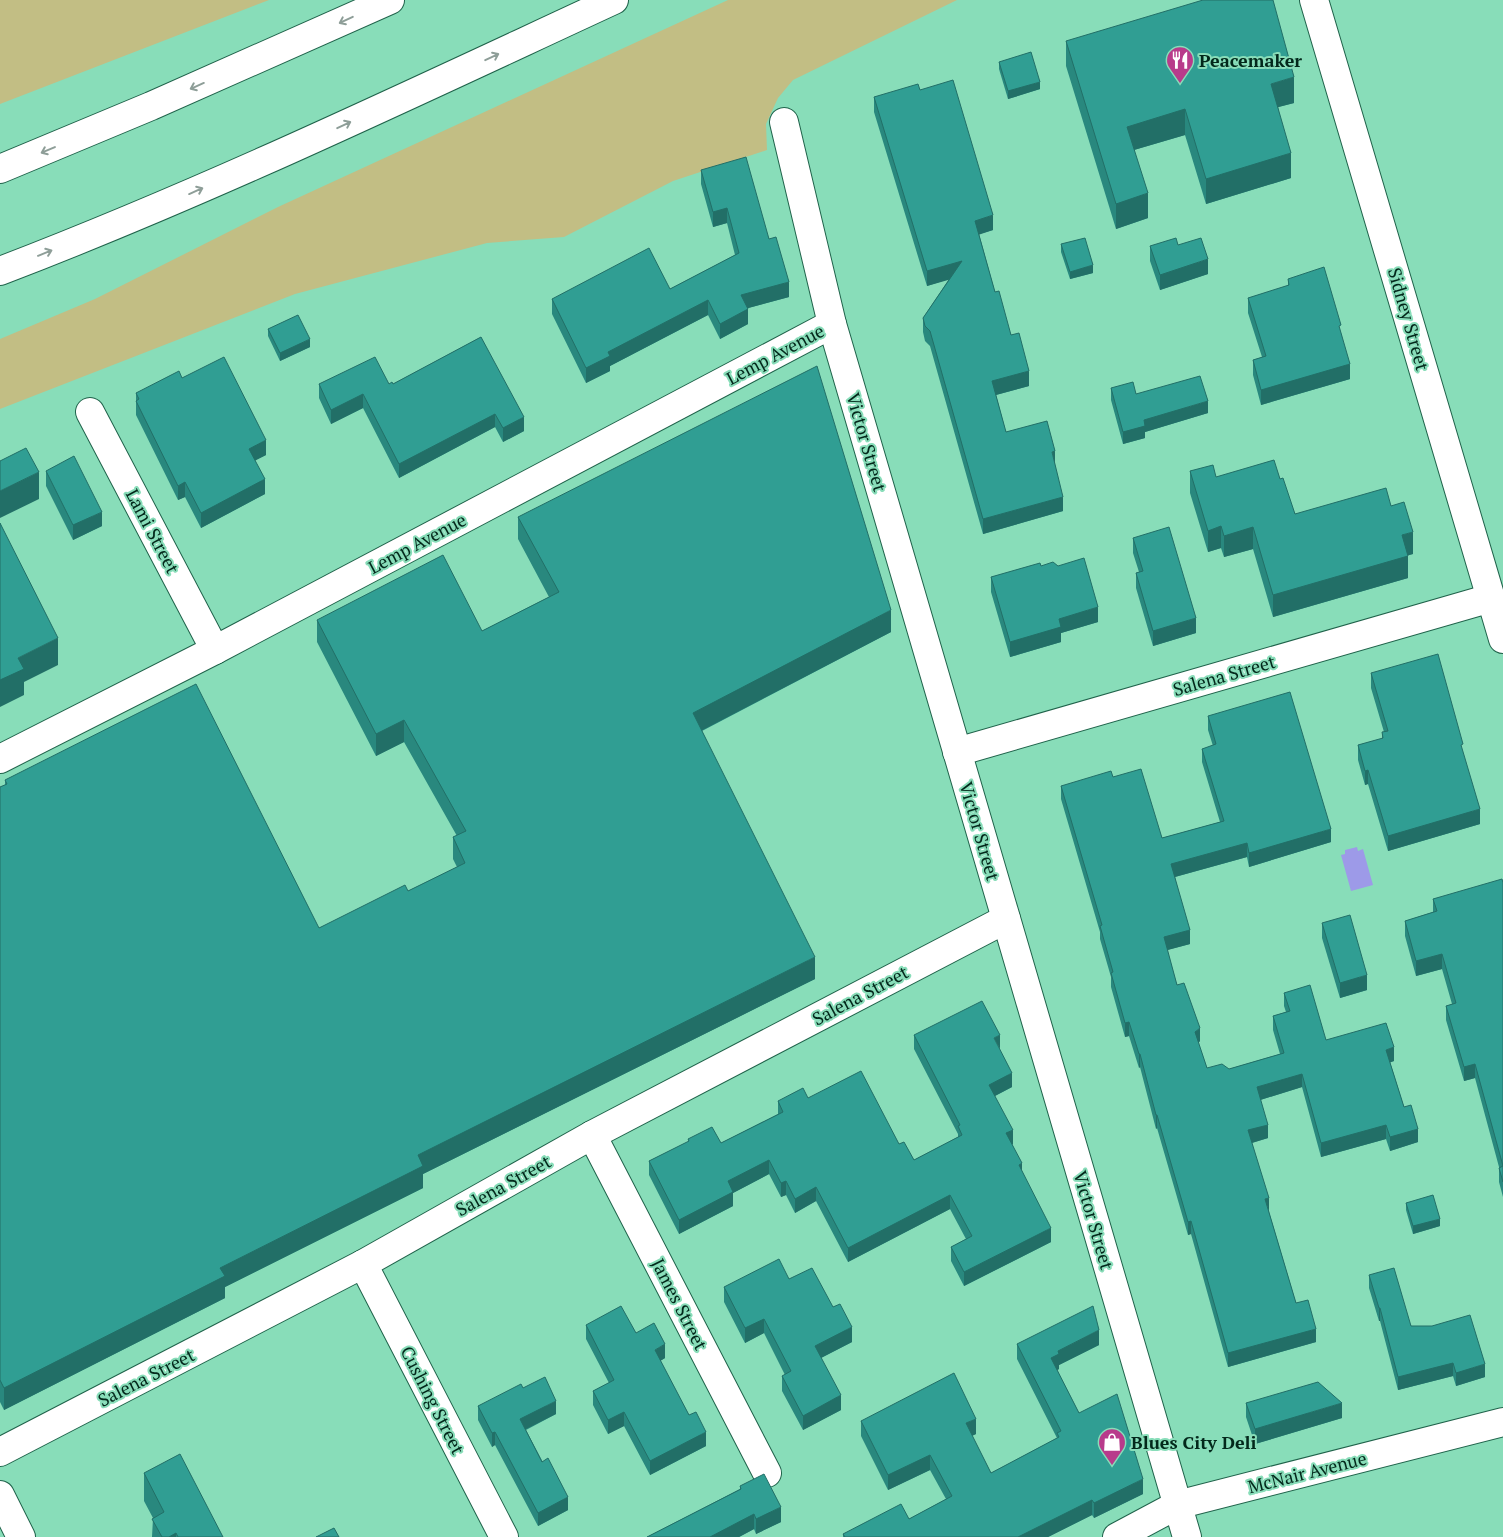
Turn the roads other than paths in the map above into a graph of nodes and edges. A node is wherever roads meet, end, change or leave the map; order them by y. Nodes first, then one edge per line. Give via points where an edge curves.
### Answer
1 (390, 0) edge
2 (614, 0) edge
3 (1314, 0) edge
4 (784, 122) dead end
5 (0, 169) edge
6 (0, 271) edge
7 (832, 324) junction
8 (90, 412) dead end
9 (1491, 598) junction
10 (1503, 639) edge
11 (215, 650) junction
12 (957, 752) junction
13 (0, 759) edge
14 (1006, 919) junction
15 (592, 1135) junction
16 (363, 1264) junction
17 (1503, 1422) edge
18 (0, 1452) edge
19 (767, 1473) dead end
20 (0, 1494) edge
21 (1177, 1505) junction
22 (21, 1537) edge
23 (504, 1537) edge
24 (1117, 1537) edge
25 (1187, 1537) edge

1 -> 5 main road
6 -> 2 main road via 316,138
3 - 9 main road, Sidney Street
4 - 7 main road, Victor Street
7 - 11 main road, Lemp Avenue
7 - 12 main road, Victor Street
8 - 11 main road, Lami Street
9 - 10 main road, Sidney Street
9 - 12 main road, Salena Street
11 - 13 main road, Lemp Avenue
12 - 14 main road, Victor Street
14 - 15 main road, Salena Street
14 - 21 main road, Victor Street
15 - 16 main road, Salena Street
15 - 19 main road, James Street
16 - 18 main road, Salena Street
16 - 23 main road, Cushing Street
17 - 21 main road, McNair Avenue
20 - 22 main road
21 - 24 main road, McNair Avenue
21 - 25 main road, Victor Street

